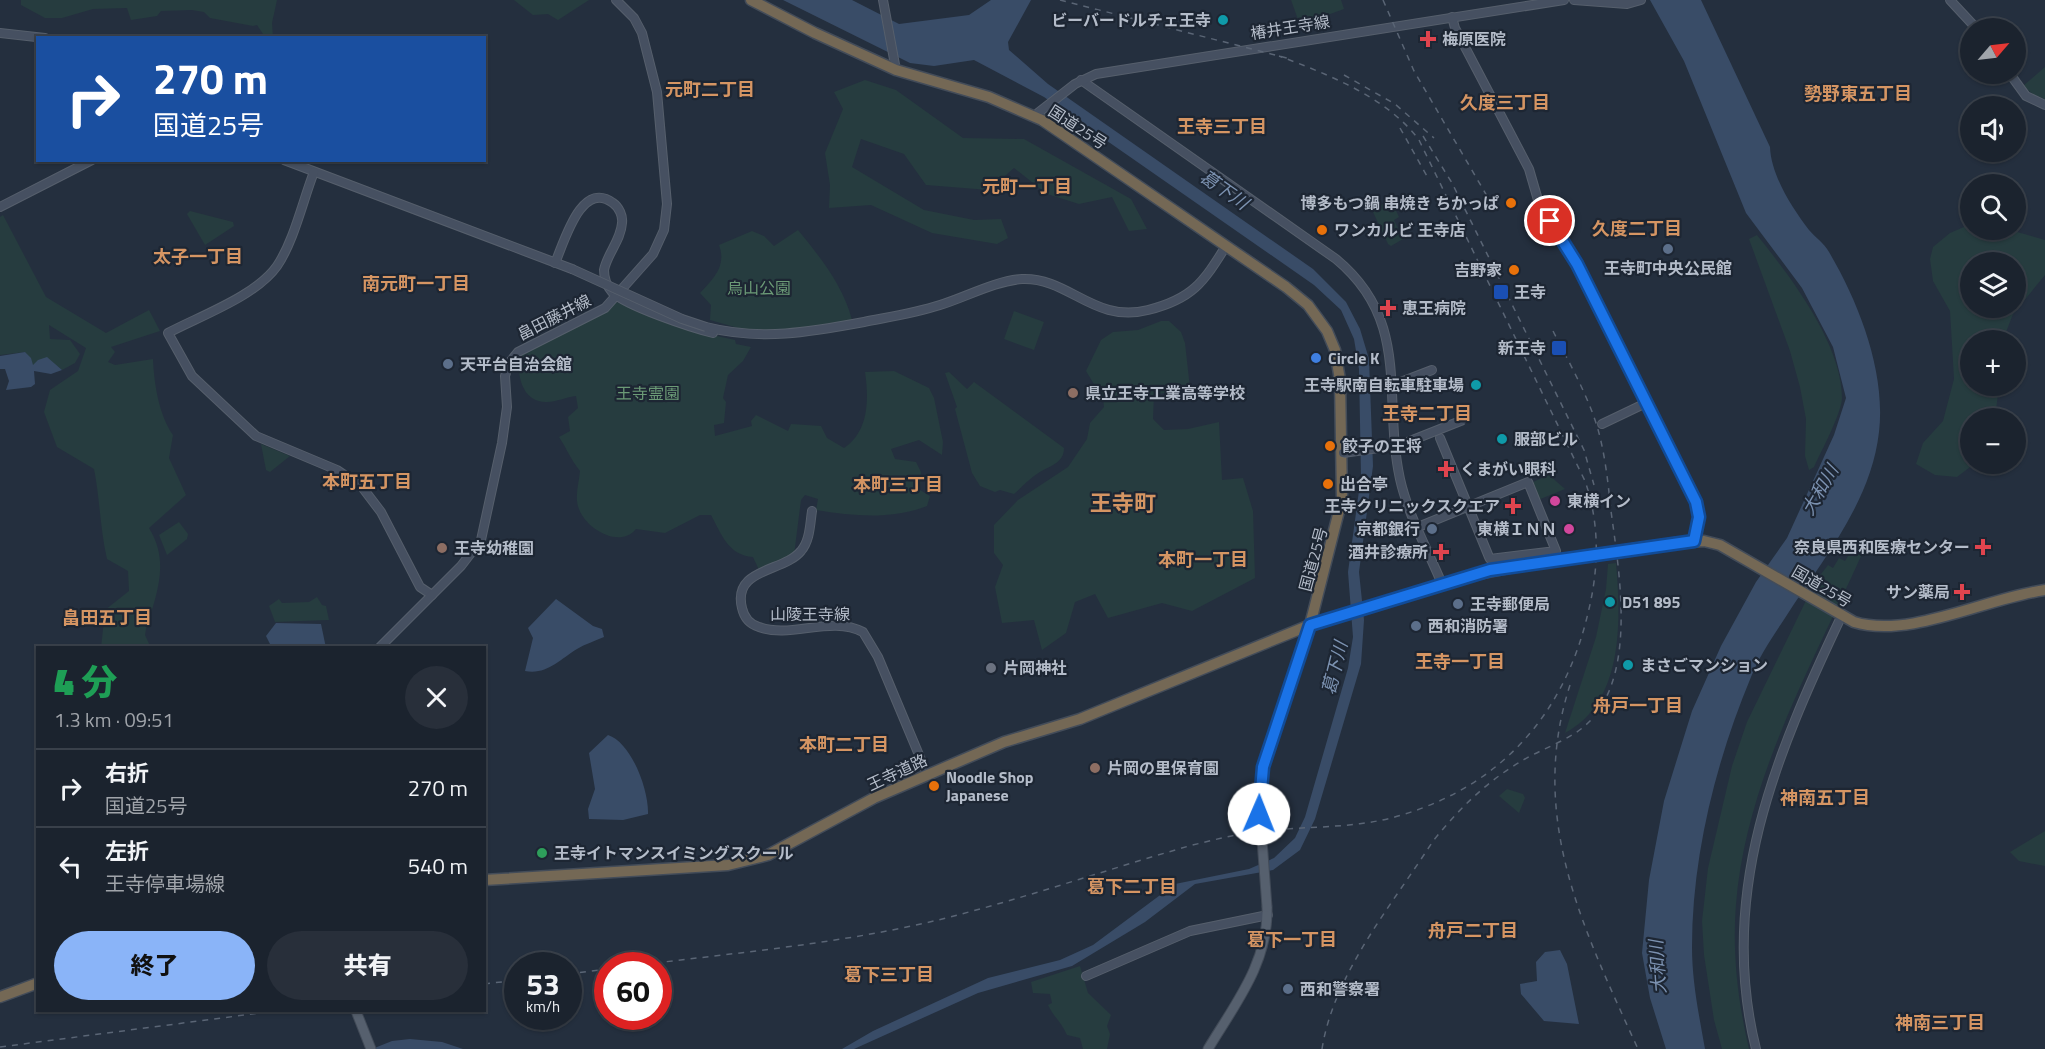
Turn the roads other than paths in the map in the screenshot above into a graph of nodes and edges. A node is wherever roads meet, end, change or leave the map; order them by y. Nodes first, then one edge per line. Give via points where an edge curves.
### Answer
1 (616, 0) edge
2 (751, 0) edge
3 (884, 0) edge
4 (1564, 0) edge
5 (1574, 0) edge
6 (1641, 0) edge
7 (1950, 0) edge
8 (1452, 17) junction
9 (1967, 18) edge
10 (0, 33) edge
11 (36, 37) edge
12 (896, 70) junction
13 (1081, 80) junction
14 (2017, 84) edge
15 (2045, 105) edge
16 (1038, 113) junction
17 (88, 162) edge
18 (289, 162) edge
19 (314, 172) junction
20 (0, 207) edge
21 (1226, 246) junction
22 (555, 263) junction
23 (620, 292) junction
24 (734, 333) junction
25 (1432, 370) dead end
26 (1393, 385) junction
27 (1646, 403) junction
28 (1463, 420) dead end
29 (1602, 424) dead end
30 (1440, 438) dead end
31 (1343, 453) junction
32 (1469, 506) junction
33 (812, 511) dead end
34 (1418, 527) junction
35 (1694, 541) junction
36 (1442, 585) junction
37 (2045, 590) edge
38 (432, 595) junction
39 (1842, 615) junction
40 (1310, 625) junction
41 (381, 646) edge
42 (927, 774) junction
43 (486, 880) edge
44 (1267, 911) junction
45 (1086, 976) dead end
46 (36, 984) edge
47 (0, 997) edge
48 (356, 1012) edge
49 (371, 1049) edge
50 (1208, 1049) edge
51 (1756, 1049) edge

1 - 23 street, 畠田藤井線 via 636,22 646,46 659,105 667,204 657,248
2 - 12 highway, 国道25号
3 - 12 street
4 - 8 street, 椿井王寺線
5 - 6 street
7 - 9 street
8 - 13 street, 椿井王寺線 via 1096,74
8 - 27 street via 1529,168 1538,200 1577,264
10 - 11 street
12 - 16 highway, 国道25号
13 - 16 street, 椿井王寺線
13 - 26 street via 1349,270 1384,325
14 - 15 street via 2026,96
16 - 21 highway, 国道25号
17 - 20 street
18 - 19 street
19 - 22 street
19 - 38 street via 282,256 272,272 256,286 168,333 195,380 256,436 337,470 362,487 381,512 420,587
21 - 24 street via 1207,277 1193,291 1140,312 1105,310 1054,285 1024,279 1004,282 927,309 804,333
21 - 31 highway, 国道25号 via 1298,296 1327,331 1340,371
22 - 23 street via 583,204 596,198 615,204 622,217 621,228 605,264 604,278
22 - 24 street, bridge via 677,317
23 - 24 street via 692,328 722,335
23 - 38 street, 畠田藤井線 via 605,308 518,352 509,363 502,443 481,540
25 - 26 street
26 - 34 street via 1400,478
27 - 29 street
27 - 35 street via 1698,506
28 - 31 street, bridge via 1400,445
30 - 32 street
31 - 40 highway, 国道25号 via 1339,519
32 - 32 street via 1528,482 1556,551 1492,560
32 - 34 street
33 - 42 street, 山陵王寺線 via 807,542 800,552 762,570 743,587 740,596 744,614 764,629 843,626 863,632 882,666
34 - 36 street
35 - 36 highway, 国道25号, bridge via 1490,570
35 - 39 highway, 国道25号 via 1720,545
36 - 40 highway, 国道25号
37 - 39 highway, 国道25号 via 1902,625 1866,626
38 - 41 street, 畠田藤井線
39 - 51 street via 1779,762 1749,874 1742,934 1744,978
40 - 42 highway, 王寺道路 via 1125,702 1010,740
40 - 44 main road, bridge via 1263,767 1259,800
42 - 43 highway, 王寺道路 via 753,860 728,865
44 - 45 street via 1190,931
44 - 50 main road via 1265,940 1256,969
46 - 47 highway
48 - 49 main road

